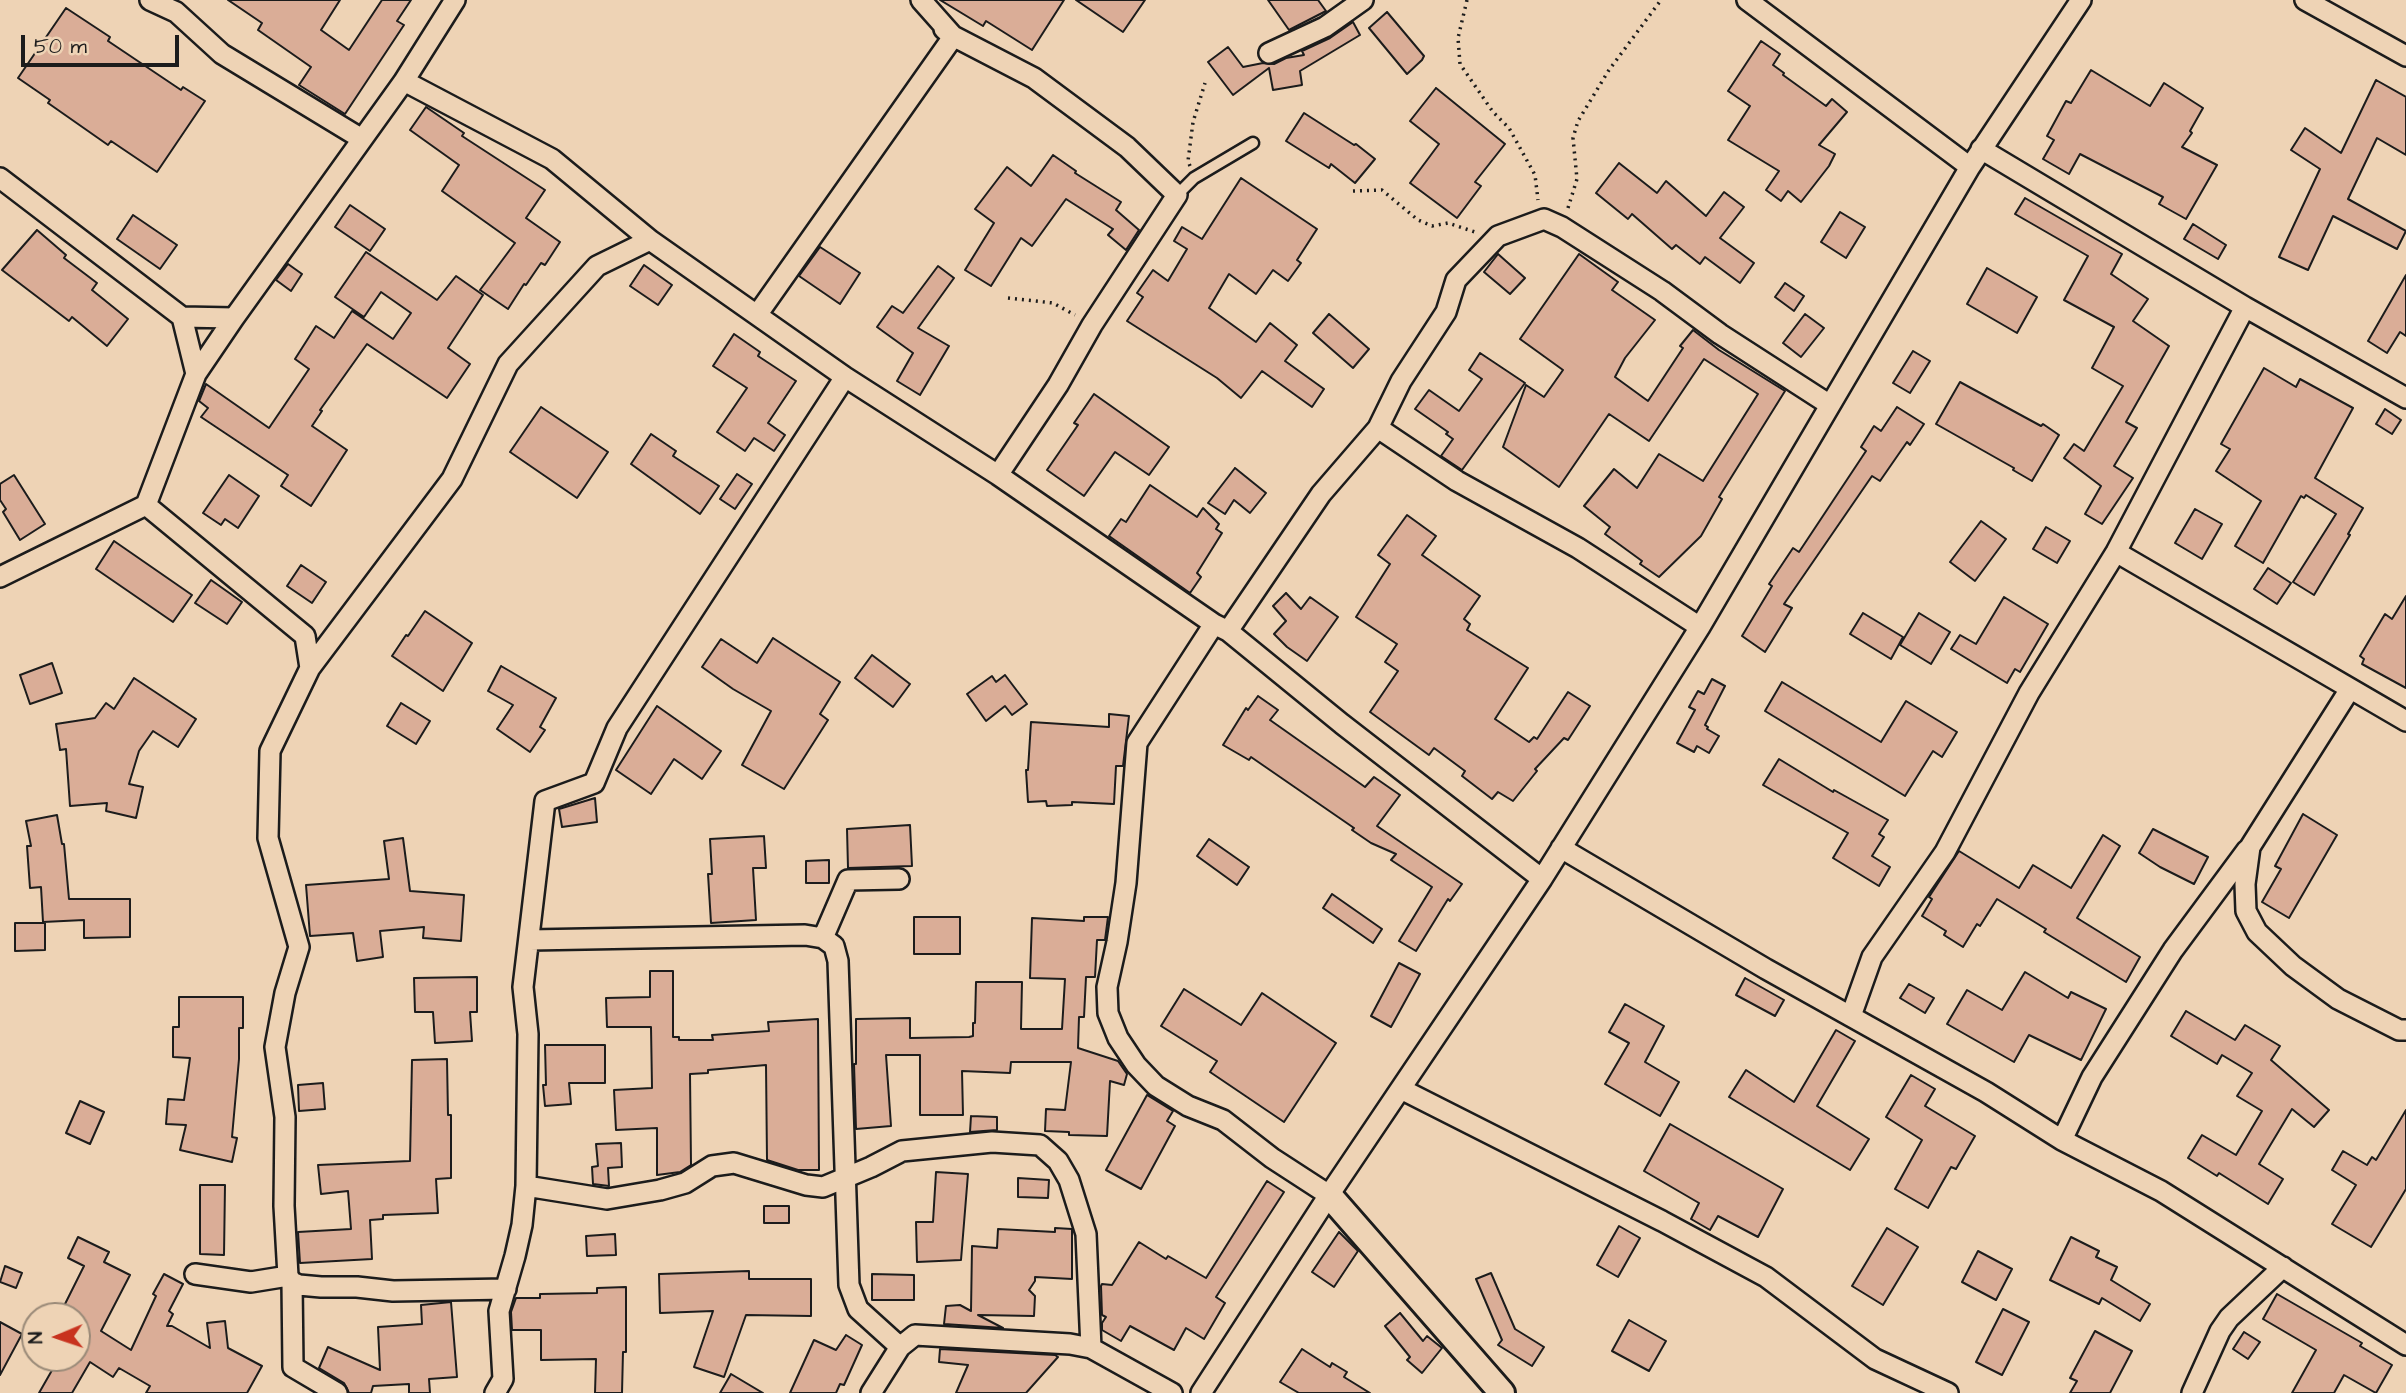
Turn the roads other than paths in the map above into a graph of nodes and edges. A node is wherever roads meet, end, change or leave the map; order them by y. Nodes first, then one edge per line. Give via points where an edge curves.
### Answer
1 (150, 0) edge
2 (455, 0) edge
3 (914, 0) edge
4 (921, 0) edge
5 (1363, 0) edge
6 (1747, 0) edge
7 (2081, 0) edge
8 (2305, 0) edge
9 (2404, 50) edge
10 (1269, 53) dead end
11 (404, 81) junction
12 (362, 139) junction
13 (1253, 143) dead end
14 (1981, 149) junction
15 (1970, 167) junction
16 (0, 178) edge
17 (1177, 195) junction
18 (650, 240) junction
19 (2245, 307) junction
20 (757, 315) junction
21 (182, 317) junction
22 (234, 318) junction
23 (197, 374) junction
24 (845, 377) junction
25 (2406, 398) edge
26 (1830, 405) junction
27 (1378, 428) junction
28 (998, 475) junction
29 (146, 505) junction
30 (2116, 552) junction
31 (0, 577) edge
32 (1700, 627) junction
33 (1221, 628) junction
34 (310, 668) junction
35 (2350, 689) junction
36 (2406, 721) edge
37 (2250, 846) junction
38 (1561, 848) junction
39 (1542, 878) junction
40 (899, 879) dead end
41 (823, 938) junction
42 (530, 940) junction
43 (1851, 1016) junction
44 (2406, 1030) edge
45 (1401, 1089) junction
46 (2062, 1140) junction
47 (844, 1178) junction
48 (526, 1186) junction
49 (1329, 1195) junction
50 (2283, 1267) junction
51 (195, 1274) dead end
52 (290, 1279) junction
53 (506, 1290) junction
54 (2406, 1345) edge
55 (900, 1347) junction
56 (1091, 1348) junction
57 (337, 1393) edge
58 (495, 1393) edge
59 (871, 1393) edge
60 (1172, 1393) edge
61 (1202, 1393) edge
62 (1502, 1393) edge
63 (1948, 1393) edge
64 (2192, 1393) edge

1 - 12 street via 176,12 222,54
2 - 11 street
3 - 20 street via 953,37
4 - 17 street via 953,36 1034,78 1128,147
5 - 10 street via 1325,27
6 - 15 street
7 - 14 street
8 - 9 street
11 - 12 street
11 - 18 street via 552,159
12 - 22 street
13 - 17 lane via 1194,178
14 - 15 street
14 - 19 street
15 - 26 street
16 - 21 street
17 - 28 street
18 - 20 street
18 - 34 street via 597,266 508,364 452,479
19 - 25 street
19 - 30 street
20 - 24 street
21 - 22 street
21 - 23 street
22 - 23 street
23 - 29 street
24 - 28 street
24 - 42 street via 617,728 594,783 545,801
26 - 27 street via 1720,334 1662,290 1544,219 1498,236 1456,280 1446,312
26 - 32 street
27 - 32 street via 1457,481 1578,548
27 - 33 street via 1321,494
28 - 33 street
29 - 31 street
29 - 34 street via 304,636
30 - 35 street
30 - 43 street via 2029,693 1945,852 1872,957
32 - 38 street
33 - 39 street
33 - 49 street via 1138,743 1125,883 1107,988 1108,1013 1118,1038 1156,1086 1223,1120
34 - 52 street via 271,751 270,764 268,838 299,947 275,1047 285,1116 284,1206
35 - 36 street
35 - 37 street
37 - 44 street via 2246,911 2257,932 2338,999
37 - 46 street via 2174,950 2091,1077
38 - 39 street
38 - 43 street
39 - 45 street
40 - 41 street via 848,880
41 - 42 street
41 - 47 street via 834,946 838,961
42 - 48 street via 523,986 528,1034
43 - 46 street
45 - 49 street
45 - 63 street via 1766,1277 1875,1359
46 - 50 street via 2161,1191
47 - 48 street via 823,1186 806,1185 734,1163 712,1166 685,1183 660,1191 607,1199
47 - 55 street via 849,1285 858,1309
47 - 56 street via 902,1151 992,1142 1040,1145 1058,1161 1069,1180 1086,1234
48 - 53 street
49 - 61 street
49 - 62 street
50 - 54 street
50 - 64 street via 2229,1318
51 - 52 street via 251,1282
52 - 53 street via 299,1285 393,1291
52 - 57 street via 293,1367
53 - 58 street via 499,1311 503,1379
55 - 56 street via 915,1335
55 - 59 street
56 - 60 street

